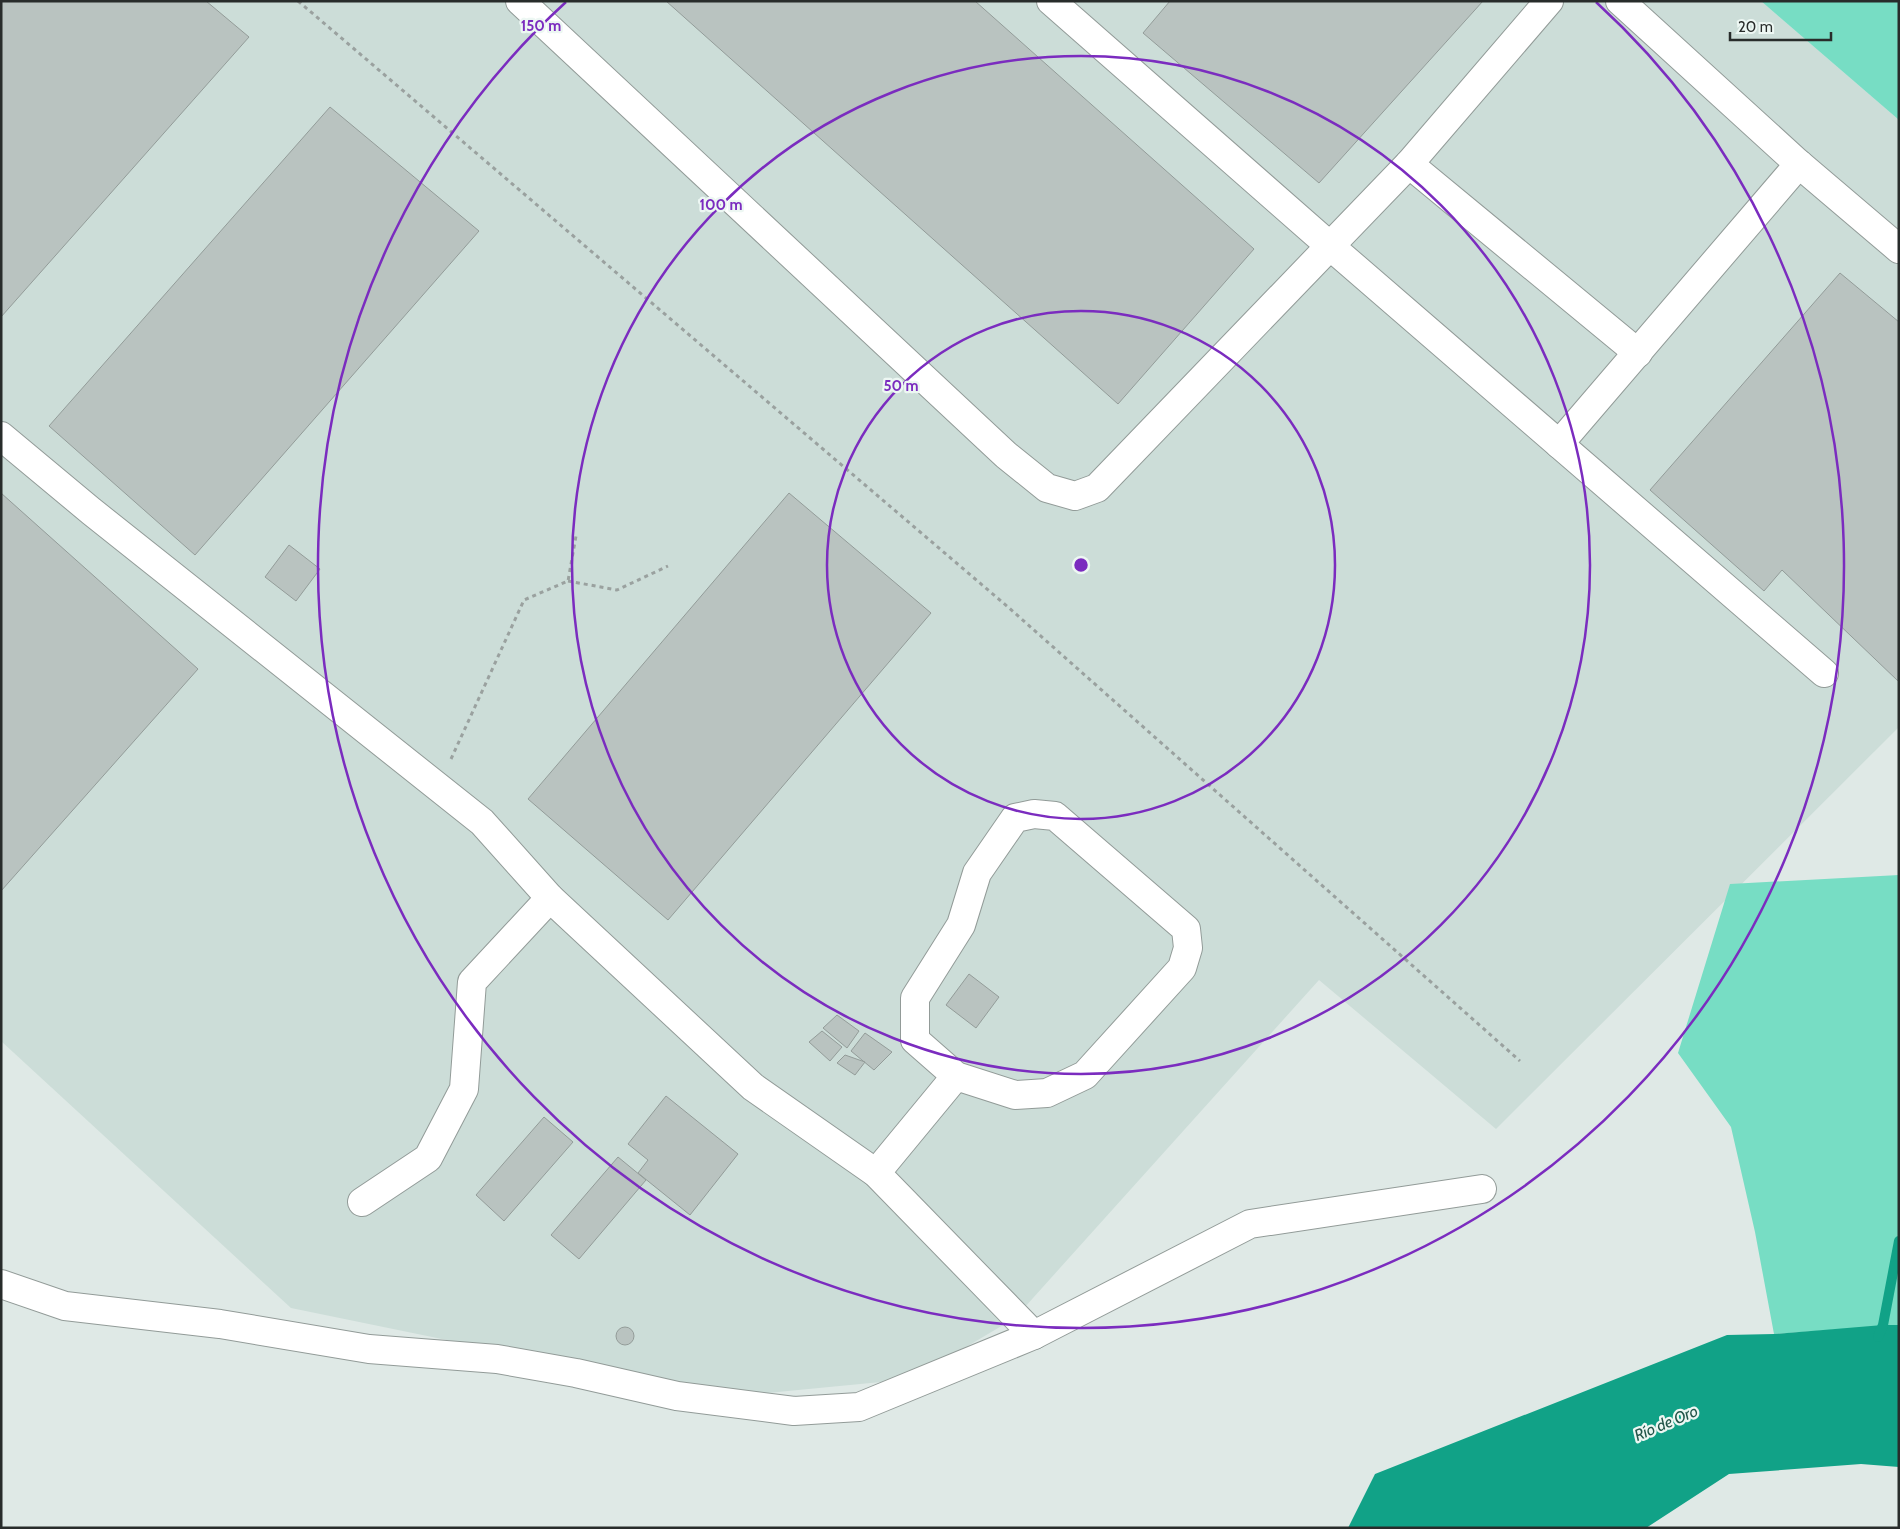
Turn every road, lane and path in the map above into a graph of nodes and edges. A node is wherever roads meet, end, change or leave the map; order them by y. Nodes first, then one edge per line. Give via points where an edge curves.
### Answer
1 (298, 1) edge
2 (520, 1) edge
3 (1051, 1) edge
4 (1549, 1) edge
5 (1620, 1) edge
6 (1409, 164) junction
7 (1799, 164) junction
8 (1330, 246) junction
9 (1899, 249) edge
10 (1638, 353) junction
11 (1, 436) edge
12 (1560, 444) junction
13 (576, 536) dead end
14 (668, 566) dead end
15 (568, 581) junction
16 (1824, 673) dead end
17 (438, 786) junction
18 (550, 898) junction
19 (1520, 1061) dead end
20 (956, 1076) junction
21 (876, 1173) junction
22 (1482, 1189) dead end
23 (362, 1202) dead end
24 (1, 1284) edge
25 (1034, 1335) junction

1 - 19 path via 1008,607
2 - 8 lane via 1006,455 1047,488 1075,496 1097,488
3 - 8 lane
4 - 6 lane
5 - 7 lane
6 - 8 lane
6 - 10 lane
7 - 9 lane
7 - 10 lane
8 - 12 lane
10 - 12 lane
11 - 17 lane
12 - 16 lane
13 - 15 path
14 - 15 path via 617,590
15 - 17 path via 524,600
17 - 18 lane via 482,822
18 - 21 lane via 753,1087
18 - 23 lane via 472,982 464,1089 428,1158
20 - 20 lane via 915,1040 915,998 961,925 977,874 1015,818 1034,814 1055,816 1186,929 1188,948 1182,968 1085,1075 1077,1079 1047,1093 1015,1095
20 - 21 lane
21 - 25 lane
22 - 25 lane via 1250,1224
24 - 25 lane via 65,1306 220,1324 368,1349 497,1359 677,1396 794,1411 859,1407

